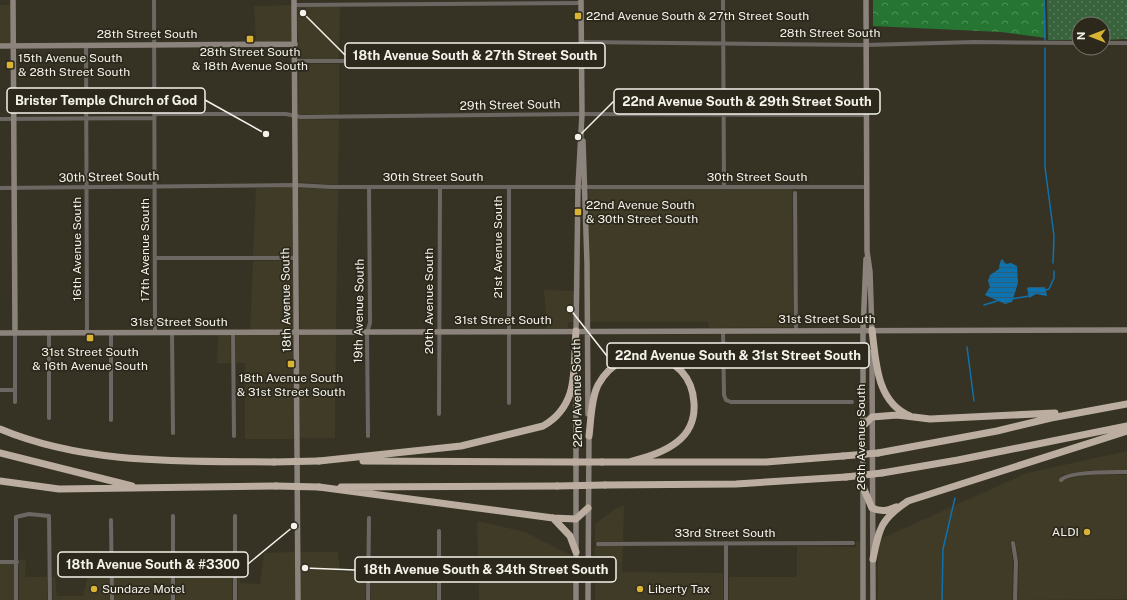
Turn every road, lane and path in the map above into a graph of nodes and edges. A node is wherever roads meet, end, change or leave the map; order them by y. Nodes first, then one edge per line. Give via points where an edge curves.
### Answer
1 (13, 0) edge
2 (154, 0) edge
3 (723, 0) edge
4 (866, 0) edge
5 (294, 2) edge
6 (581, 2) edge
7 (581, 42) junction
8 (723, 43) junction
9 (1071, 43) edge
10 (1127, 43) edge
11 (294, 44) junction
12 (1111, 44) edge
13 (86, 45) junction
14 (154, 45) junction
15 (866, 45) junction
16 (0, 46) edge
17 (14, 46) junction
18 (295, 61) junction
19 (581, 61) junction
20 (582, 114) junction
21 (723, 114) junction
22 (295, 115) junction
23 (867, 115) junction
24 (154, 116) junction
25 (86, 118) junction
26 (0, 119) edge
27 (14, 119) junction
28 (296, 185) junction
29 (154, 186) junction
30 (14, 187) junction
31 (86, 187) junction
32 (369, 187) junction
33 (440, 187) junction
34 (508, 187) junction
35 (578, 187) junction
36 (586, 187) junction
37 (724, 187) junction
38 (867, 187) junction
39 (0, 188) edge
40 (795, 193) dead end
41 (867, 251) junction
42 (155, 258) junction
43 (296, 258) junction
44 (576, 330) junction
45 (587, 330) junction
46 (863, 330) junction
47 (872, 330) junction
48 (1127, 330) edge
49 (723, 331) junction
50 (796, 331) junction
51 (233, 332) junction
52 (297, 332) junction
53 (367, 332) junction
54 (438, 332) junction
55 (508, 332) junction
56 (0, 333) edge
57 (15, 333) junction
58 (49, 333) junction
59 (87, 333) junction
60 (111, 333) junction
61 (155, 333) junction
62 (172, 333) junction
63 (0, 390) edge
64 (14, 390) junction
65 (14, 402) dead end
66 (852, 402) dead end
67 (509, 403) dead end
68 (1127, 404) edge
69 (1083, 413) junction
70 (439, 414) dead end
71 (872, 417) junction
72 (49, 418) dead end
73 (920, 419) junction
74 (111, 420) dead end
75 (863, 426) junction
76 (1127, 426) edge
77 (0, 429) edge
78 (1127, 431) edge
79 (172, 433) dead end
80 (234, 436) dead end
81 (368, 436) dead end
82 (589, 436) junction
83 (0, 453) edge
84 (319, 461) junction
85 (629, 462) junction
86 (1127, 472) edge
87 (1061, 480) dead end
88 (0, 481) edge
89 (319, 487) junction
90 (863, 487) junction
91 (143, 489) junction
92 (908, 501) junction
93 (588, 508) junction
94 (872, 508) junction
95 (173, 516) dead end
96 (235, 516) dead end
97 (369, 518) dead end
98 (553, 518) junction
99 (576, 519) junction
100 (111, 520) dead end
101 (439, 531) dead end
102 (726, 543) junction
103 (853, 543) dead end
104 (1013, 543) dead end
105 (598, 544) dead end
106 (576, 552) junction
107 (873, 559) junction
108 (0, 562) edge
109 (16, 562) junction
110 (16, 600) edge
111 (50, 600) edge
112 (112, 600) edge
113 (174, 600) edge
114 (235, 600) edge
115 (298, 600) edge
116 (368, 600) edge
117 (439, 600) edge
118 (576, 600) edge
119 (588, 600) edge
120 (726, 600) edge
121 (864, 600) edge
122 (872, 600) edge
123 (1015, 600) edge

1 - 17 street
2 - 14 street, 17th Avenue South
3 - 8 street
4 - 15 street, 26th Avenue South
5 - 6 street
5 - 11 street, 18th Avenue South
6 - 7 street, 22nd Avenue South
7 - 8 street, 28th Street South
7 - 19 street, 22nd Avenue South
8 - 15 street, 28th Street South
8 - 21 street
9 - 15 street, 28th Street South via 959,42
10 - 12 street
11 - 14 street, 28th Street South
11 - 18 street, 18th Avenue South
13 - 14 street, 28th Street South
13 - 17 street, 28th Street South
13 - 25 street, 16th Avenue South
14 - 24 street, 17th Avenue South
15 - 23 street, 26th Avenue South
16 - 17 street, 28th Street South
17 - 27 street
18 - 19 street
18 - 22 street, 18th Avenue South
19 - 20 street, 22nd Avenue South
20 - 21 street, 29th Street South
20 - 22 street, 29th Street South via 302,118
20 - 35 street, 22nd Avenue South
20 - 36 street, 22nd Avenue South
21 - 23 street, 29th Street South
21 - 37 street
22 - 24 street, 29th Street South
22 - 28 street, 18th Avenue South
23 - 38 street, 26th Avenue South
24 - 25 street, 29th Street South
24 - 29 street, 17th Avenue South
25 - 27 street, 29th Street South
25 - 31 street, 16th Avenue South
26 - 27 street, 29th Street South
27 - 30 street
28 - 29 street, 30th Street South
28 - 32 street, 30th Street South
28 - 43 street, 18th Avenue South
29 - 31 street, 30th Street South
29 - 42 street, 17th Avenue South
30 - 31 street, 30th Street South
30 - 39 street, 30th Street South
30 - 57 street
31 - 59 street, 16th Avenue South
32 - 33 street, 30th Street South
32 - 53 street, 19th Avenue South via 370,323
33 - 34 street, 30th Street South
33 - 54 street, 20th Avenue South
34 - 35 street, 30th Street South
34 - 55 street, 21st Avenue South
35 - 36 street, 30th Street South
35 - 44 street, 22nd Avenue South
36 - 37 street, 30th Street South
36 - 45 street, 22nd Avenue South
37 - 38 street, 30th Street South
38 - 41 street, 26th Avenue South
40 - 50 street
41 - 46 street, 26th Avenue South
41 - 47 street, 26th Avenue South
42 - 43 street
42 - 61 street, 17th Avenue South
43 - 52 street, 18th Avenue South
44 - 45 street, 31st Street South
44 - 55 street, 31st Street South
44 - 84 highway via 572,394 564,410 543,426 461,446
44 - 99 street, 22nd Avenue South
45 - 49 street, 31st Street South
45 - 82 street, 22nd Avenue South
46 - 47 street, 31st Street South
46 - 50 street, 31st Street South
46 - 75 street, 26th Avenue South
47 - 48 street, 31st Street South
47 - 71 street, 26th Avenue South
47 - 73 highway via 879,381 898,409
49 - 50 street, 31st Street South
49 - 66 street via 726,400
51 - 52 street, 31st Street South
51 - 62 street, 31st Street South
51 - 80 street
52 - 53 street, 31st Street South
52 - 115 street, 18th Avenue South
53 - 54 street, 31st Street South
53 - 81 street, 19th Avenue South
54 - 55 street, 31st Street South
54 - 70 street, 20th Avenue South
55 - 67 street, 21st Avenue South
56 - 57 street, 31st Street South
57 - 58 street, 31st Street South
57 - 64 street
58 - 59 street, 31st Street South
58 - 72 street
59 - 60 street, 31st Street South
60 - 61 street, 31st Street South
60 - 74 street
61 - 62 street, 31st Street South
62 - 79 street
63 - 64 street
64 - 65 street
68 - 69 highway
69 - 73 highway
69 - 85 highway, bridge via 878,453 766,462
71 - 73 highway via 897,416
71 - 75 highway
71 - 94 street, 26th Avenue South
75 - 90 street, 26th Avenue South
76 - 89 highway, bridge via 958,460 846,477 736,484
77 - 84 highway, bridge via 39,442 94,455 142,459
78 - 92 highway
82 - 85 highway via 597,389 610,369 627,358 652,355 668,360 689,379 694,399 694,419 685,435 676,443 658,453
82 - 93 street, 22nd Avenue South
83 - 91 highway
84 - 85 highway, bridge
86 - 87 street via 1093,472 1064,476
88 - 91 highway via 59,489
89 - 91 highway, bridge
89 - 98 highway
90 - 94 highway
90 - 121 street, 26th Avenue South
92 - 94 highway via 887,511
92 - 107 highway via 892,512 880,528
93 - 99 highway
93 - 119 street, 22nd Avenue South
94 - 107 street, 26th Avenue South
95 - 113 street
96 - 114 street
97 - 116 street
98 - 99 highway
98 - 106 highway via 570,536
99 - 106 street, 22nd Avenue South
100 - 112 street
101 - 117 street
102 - 103 street, 33rd Street South
102 - 105 street, 33rd Street South
102 - 120 street
104 - 123 street via 1016,562
106 - 118 street, 22nd Avenue South
107 - 122 street, 26th Avenue South
108 - 109 street
109 - 110 street
109 - 111 street via 16,517 29,514 49,516

